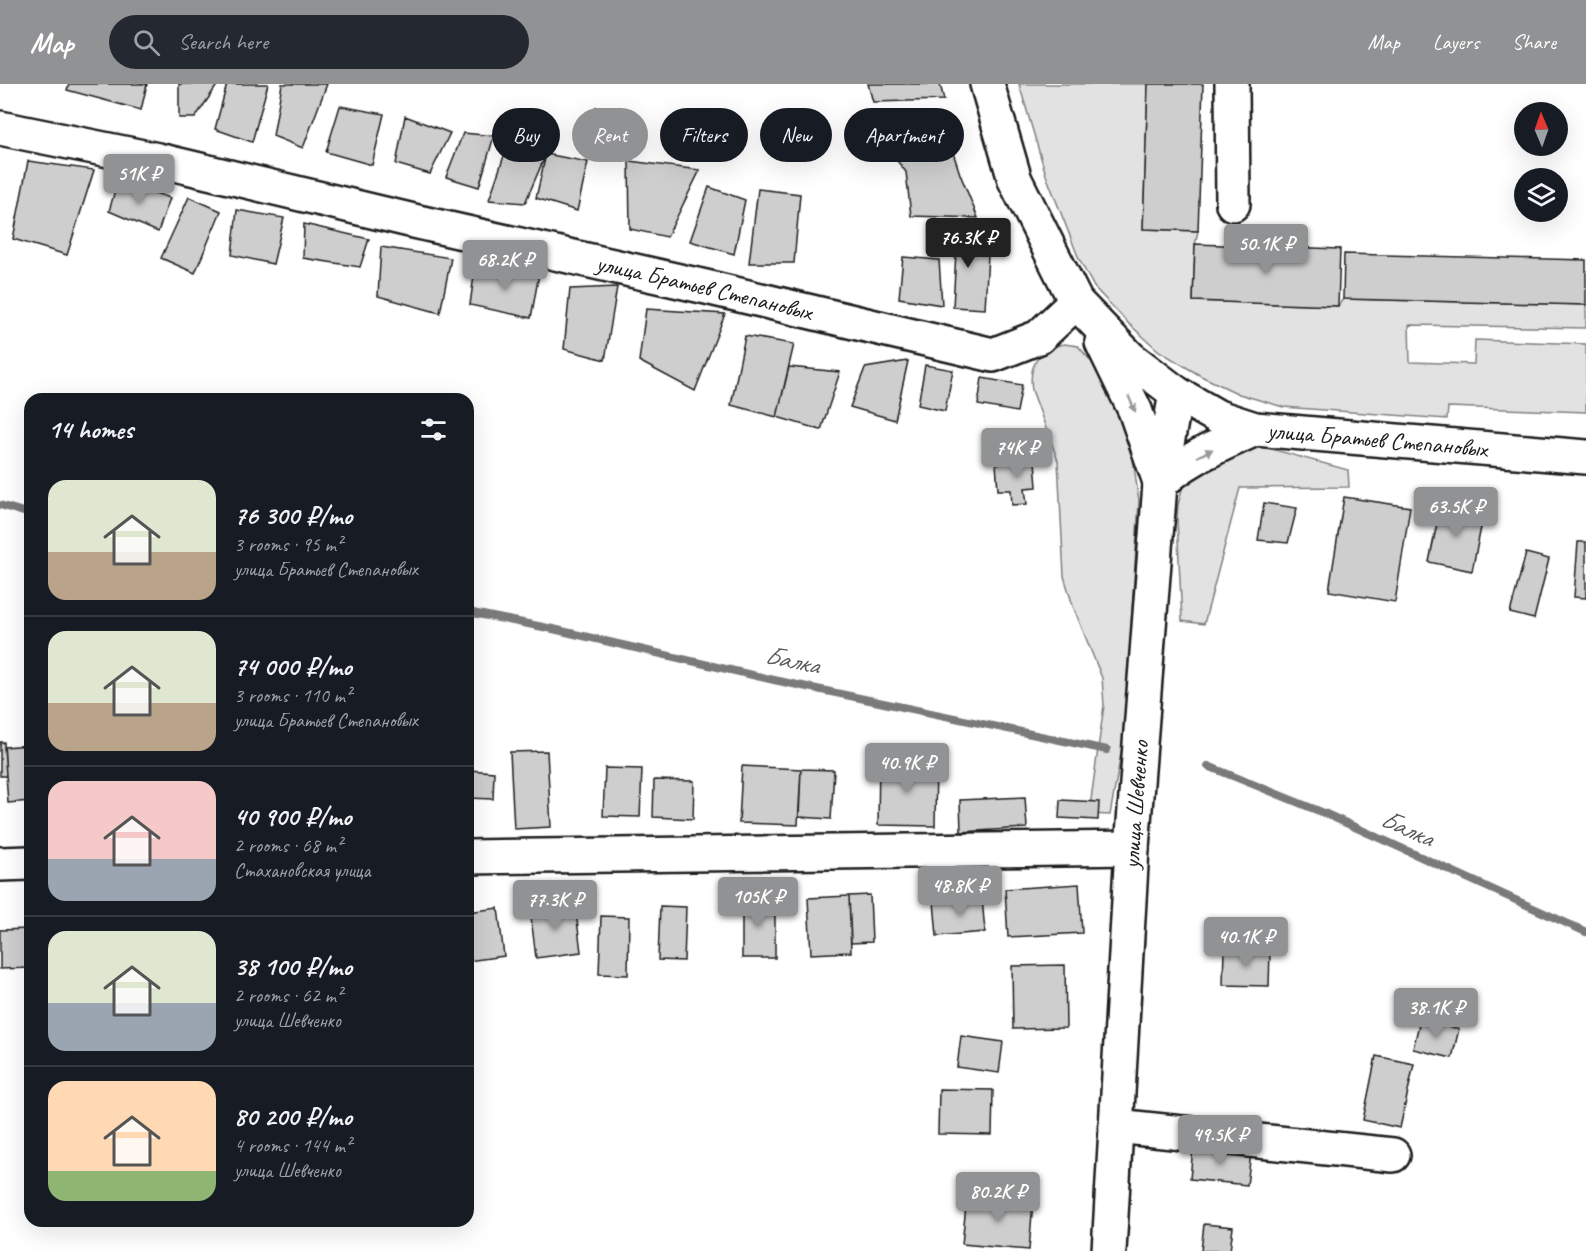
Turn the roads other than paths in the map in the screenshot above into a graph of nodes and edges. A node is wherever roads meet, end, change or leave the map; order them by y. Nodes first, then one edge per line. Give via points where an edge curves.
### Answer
1 (987, 84) edge
2 (1232, 84) edge
3 (0, 128) edge
4 (1233, 204) dead end
5 (1082, 308) junction
6 (1176, 393) junction
7 (1255, 429) junction
8 (1586, 457) edge
9 (1160, 484) junction
10 (1132, 848) junction
11 (474, 857) edge
12 (24, 863) edge
13 (0, 864) edge
14 (1116, 1126) junction
15 (1393, 1155) dead end
16 (1109, 1251) edge

1 - 5 street, улица Шевченко via 1015,180
2 - 4 street
3 - 5 street, улица Братьев Степановых via 158,160 993,355 1039,337
5 - 6 street, улица Братьев Степановых via 1130,358
5 -> 9 street, улица Шевченко via 1128,393
6 - 7 street, улица Братьев Степановых via 1218,417
6 - 9 street, улица Шевченко
7 - 8 street, улица Братьев Степановых
9 -> 7 street via 1194,458
9 - 10 street, улица Шевченко
10 - 11 street
10 - 14 street, улица Шевченко
12 - 13 street
14 - 15 street
14 - 16 street, улица Шевченко

